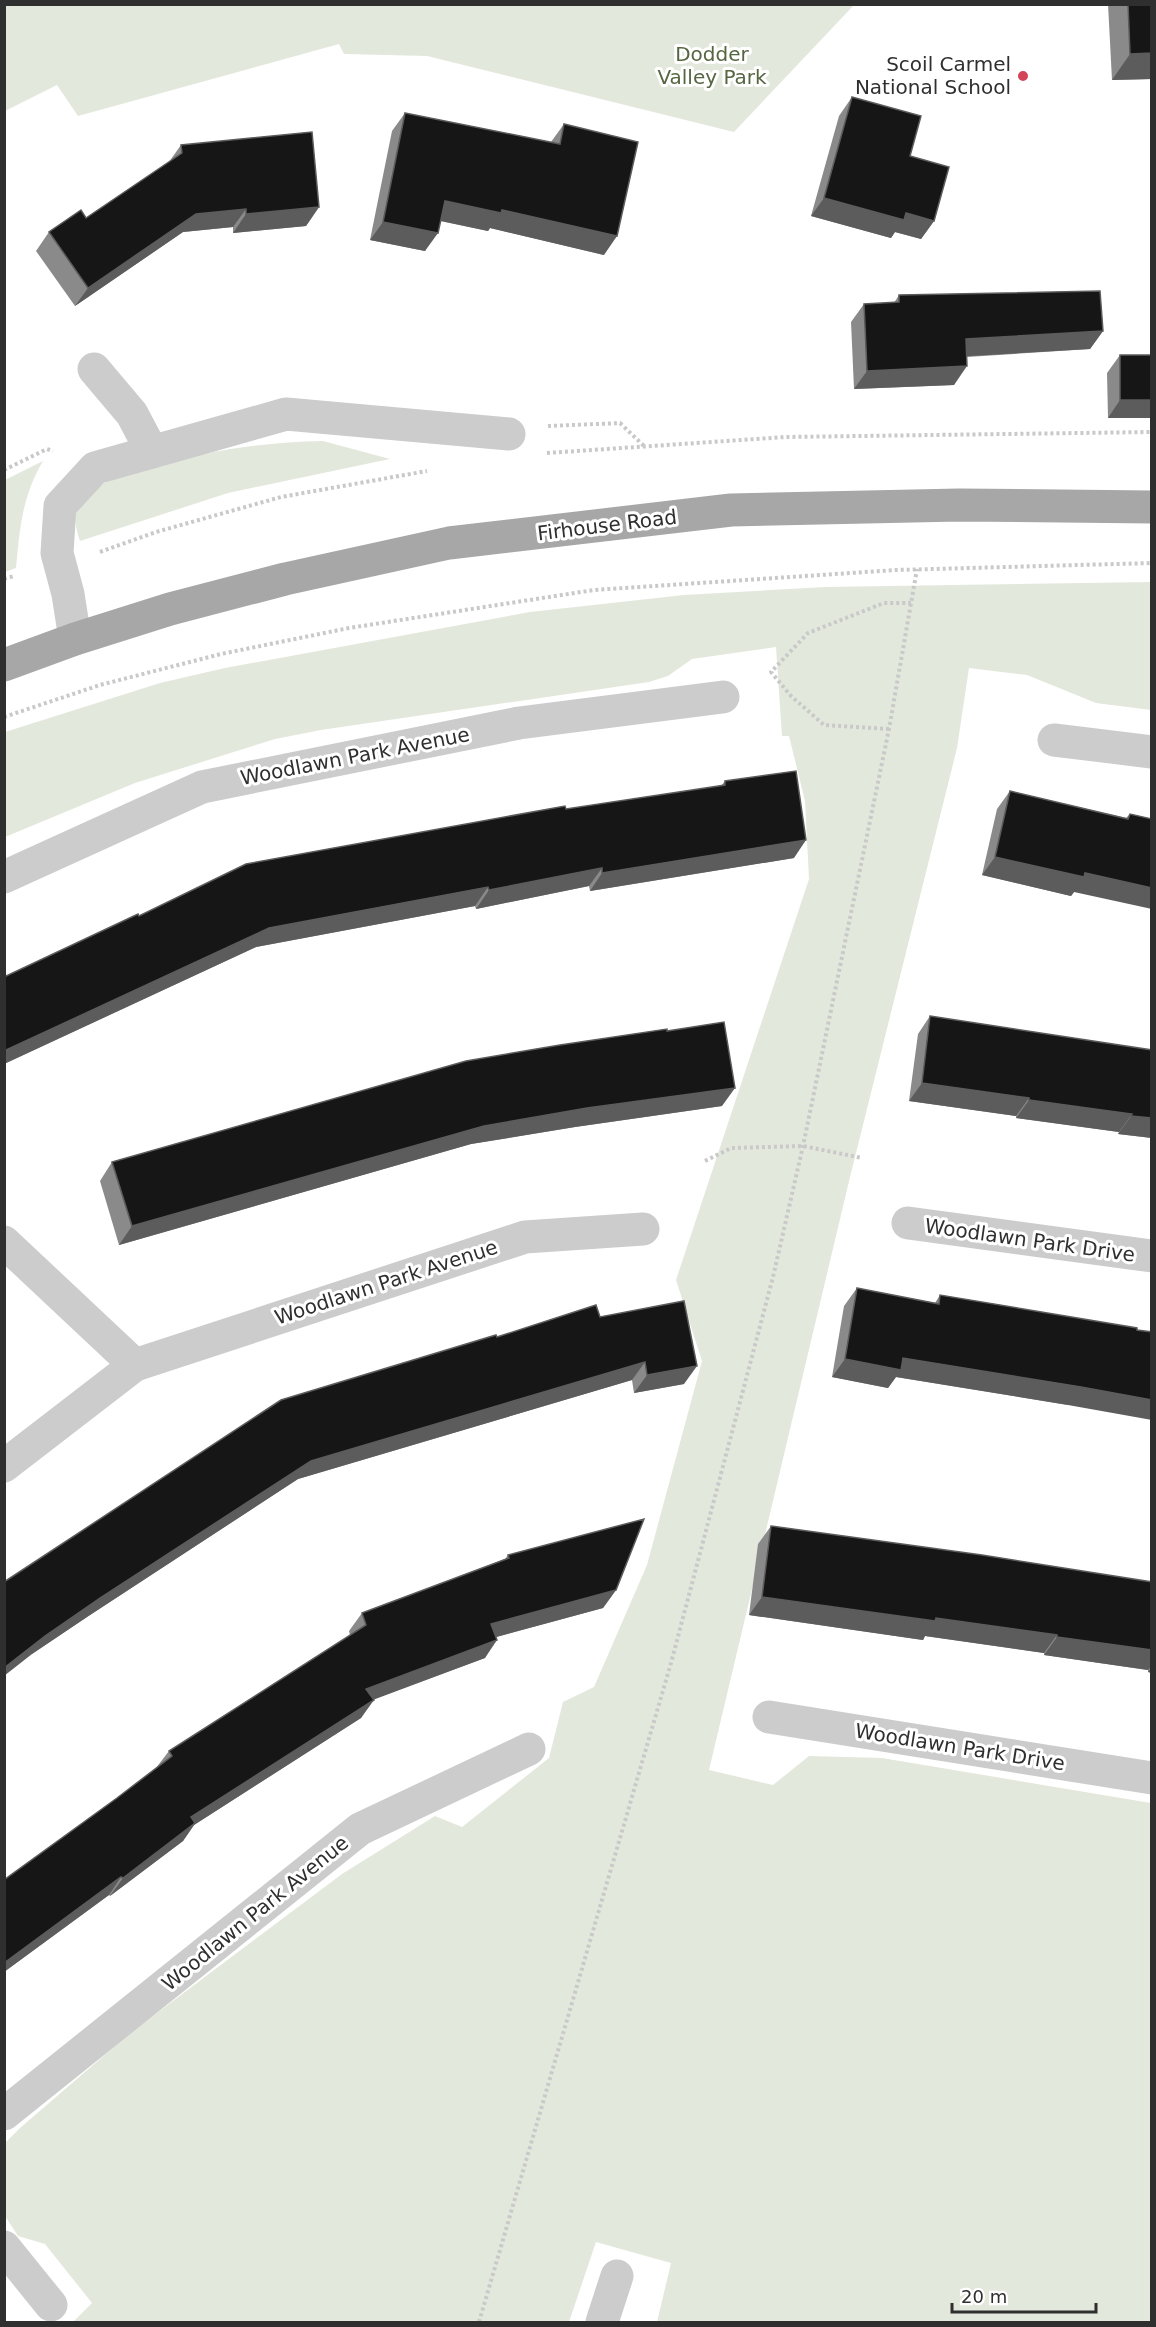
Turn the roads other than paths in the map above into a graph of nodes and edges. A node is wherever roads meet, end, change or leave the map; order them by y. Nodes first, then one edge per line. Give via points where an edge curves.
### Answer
1 (94, 369) dead end
2 (509, 434) road end
3 (152, 452) junction
4 (1152, 507) edge
5 (75, 639) junction
6 (4, 665) edge
7 (723, 696) dead end
8 (1054, 740) dead end
9 (1152, 752) edge
10 (4, 876) edge
11 (908, 1223) dead end
12 (643, 1229) dead end
13 (4, 1242) edge
14 (1152, 1256) edge
15 (135, 1365) junction
16 (4, 1466) edge
17 (769, 1717) dead end
18 (529, 1749) dead end
19 (1152, 1778) edge
20 (4, 2114) edge
21 (4, 2247) edge
22 (617, 2276) dead end
23 (51, 2305) dead end
24 (602, 2322) edge

1 - 3 street via 132,414
2 - 3 street via 286,414
3 - 5 street via 95,468 60,506 57,553
4 - 5 main road, Firhouse Road via 959,505 731,510 449,543 262,585
5 - 6 main road, Firhouse Road
7 - 10 street, Woodlawn Park Avenue via 519,723 202,787
8 - 9 street
11 - 14 street, Woodlawn Park Drive
12 - 15 street, Woodlawn Park Avenue via 525,1237
13 - 15 street
15 - 16 street, Woodlawn Park Avenue
17 - 19 street, Woodlawn Park Drive
18 - 20 street, Woodlawn Park Avenue via 360,1829
21 - 23 street
22 - 24 street

